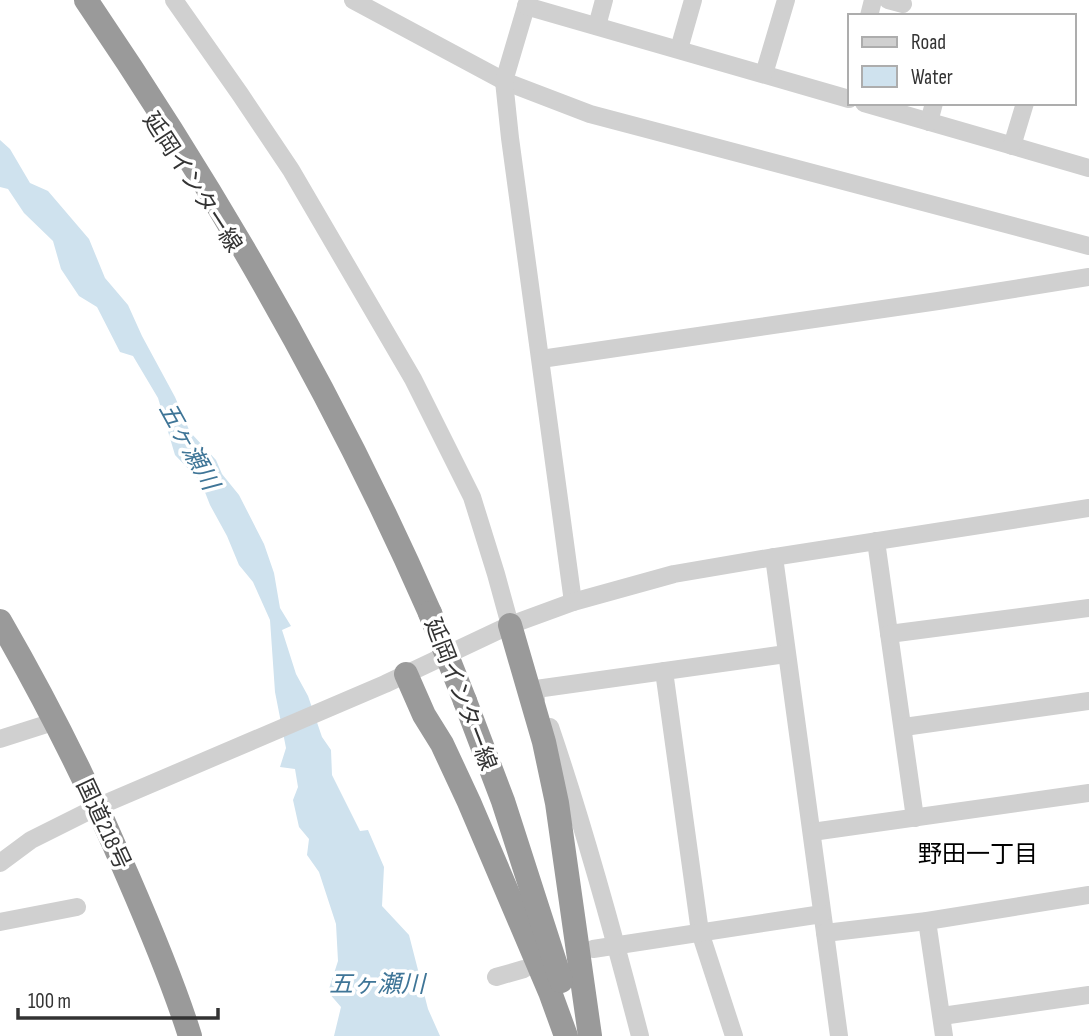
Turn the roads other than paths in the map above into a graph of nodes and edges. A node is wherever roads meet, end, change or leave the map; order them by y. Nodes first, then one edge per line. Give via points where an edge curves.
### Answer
1 (69, 0) edge
2 (86, 0) edge
3 (174, 0) edge
4 (353, 0) edge
5 (604, 0) edge
6 (693, 0) edge
7 (786, 0) edge
8 (527, 3) edge
9 (597, 26) junction
10 (679, 49) junction
11 (764, 74) junction
12 (503, 81) junction
13 (848, 94) edge
14 (871, 105) edge
15 (933, 105) edge
16 (1024, 105) edge
17 (929, 122) junction
18 (1012, 146) junction
19 (1089, 168) edge
20 (1089, 246) edge
21 (1089, 277) edge
22 (541, 359) junction
23 (310, 368) junction
24 (1089, 509) edge
25 (876, 541) junction
26 (774, 556) junction
27 (573, 602) junction
28 (1089, 608) edge
29 (0, 621) edge
30 (510, 625) junction
31 (889, 634) junction
32 (8, 641) edge
33 (786, 654) junction
34 (664, 671) junction
35 (396, 679) junction
36 (529, 690) junction
37 (1089, 701) edge
38 (54, 719) junction
39 (904, 727) junction
40 (0, 739) edge
41 (1089, 793) edge
42 (108, 803) junction
43 (915, 818) junction
44 (812, 832) junction
45 (0, 863) edge
46 (1089, 895) edge
47 (77, 908) dead end
48 (822, 914) junction
49 (927, 920) junction
50 (0, 922) edge
51 (700, 932) junction
52 (825, 933) junction
53 (616, 944) junction
54 (593, 949) dead end
55 (524, 969) dead end
56 (496, 977) dead end
57 (1089, 995) edge
58 (177, 996) junction
59 (942, 1016) junction
60 (179, 1036) edge
61 (190, 1036) edge
62 (566, 1036) edge
63 (576, 1036) edge
64 (590, 1036) edge
65 (640, 1036) edge
66 (734, 1036) edge
67 (839, 1036) edge
68 (944, 1036) edge

1 - 23 highway, 延岡インター線 via 162,133
2 - 23 highway, 延岡インター線 via 228,220
3 - 30 street via 290,170 413,379 472,497
4 - 12 street
5 - 9 street
6 - 10 street
7 - 11 street
8 - 9 street
8 - 12 street
9 - 10 street
10 - 11 street
11 - 13 street
12 - 20 street via 590,114
12 - 22 street
14 - 17 street
15 - 17 street
16 - 18 street
17 - 18 street
18 - 19 street
21 - 22 street
22 - 27 street
23 - 63 highway, 延岡インター線, bridge via 375,492 430,613 503,801
24 - 25 street
25 - 26 street
25 - 31 street
26 - 27 street via 674,574
26 - 33 street
27 - 30 street
28 - 31 street
29 - 32 highway, 国道218号
30 - 35 street
30 - 36 highway
31 - 39 street
32 - 38 highway, 国道218号
33 - 34 street
33 - 44 street
34 - 36 street
34 - 51 street
35 - 42 street
35 - 62 highway via 442,744
36 - 53 street via 545,712
36 - 64 highway via 557,803
37 - 39 street
38 - 40 street
38 - 42 highway, 国道218号
39 - 43 street
41 - 43 street
42 - 45 street via 31,840
42 - 58 highway, 国道218号
43 - 44 street
44 - 48 street
46 - 49 street
47 - 50 street
48 - 51 street
48 - 52 street
49 - 52 street
49 - 59 street
51 - 53 street
51 - 66 street
52 - 67 street
53 - 54 street
53 - 65 street
55 - 56 street
57 - 59 street
58 - 60 street
58 - 61 highway, 国道218号
59 - 68 street

